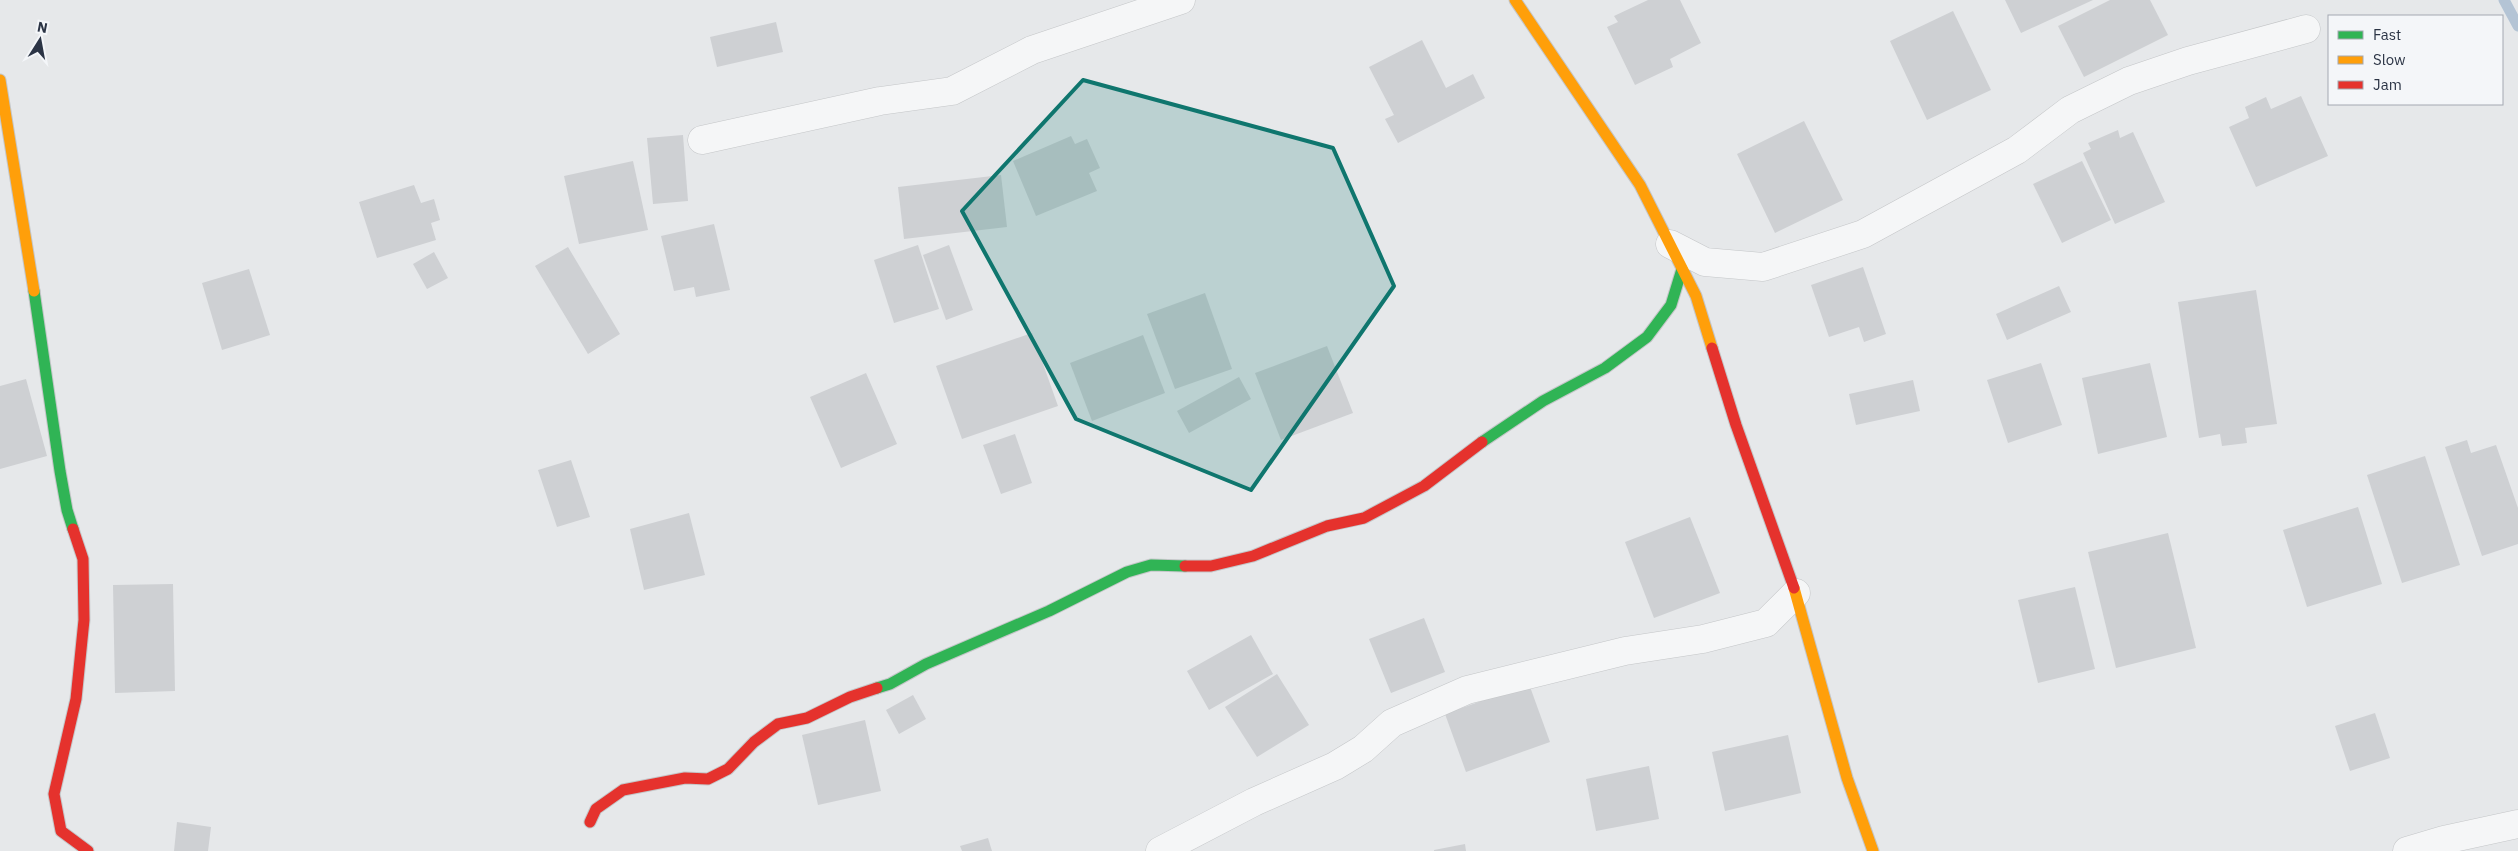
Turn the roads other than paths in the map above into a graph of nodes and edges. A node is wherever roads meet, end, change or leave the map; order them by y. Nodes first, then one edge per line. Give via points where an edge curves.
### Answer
1 (1181, 0) edge
2 (1515, 0) edge
3 (2306, 30) dead end
4 (0, 80) edge
5 (3, 117) edge
6 (702, 140) dead end
7 (1670, 244) junction
8 (1682, 269) junction
9 (1796, 593) junction
10 (590, 822) dead end
11 (2518, 824) edge
12 (88, 851) edge
13 (1160, 851) edge
14 (1873, 851) edge
15 (2407, 851) edge

1 - 6 street via 1032,50 952,91 880,101
2 - 7 street via 1640,185
3 - 7 street via 2129,81 2070,110 2017,150 1863,234 1763,267 1705,262
4 - 5 street
5 - 12 street via 67,510 83,559 84,620 76,699 54,794 61,831
7 - 8 street
8 - 9 street via 1696,296 1736,425
8 - 10 street via 1671,305 1647,337 1605,368 1535,406 1458,458 1424,486 1364,518 1327,526 1253,556 1211,566 1152,565 1127,572 1049,611 926,664 890,684 850,697 807,718 778,724 754,742 728,769 708,779 685,778 622,790 596,809
9 - 13 street via 1766,623 1703,640 1625,650 1467,690 1392,723 1363,749 1335,766 1254,802
9 - 14 street via 1847,778
11 - 15 street

